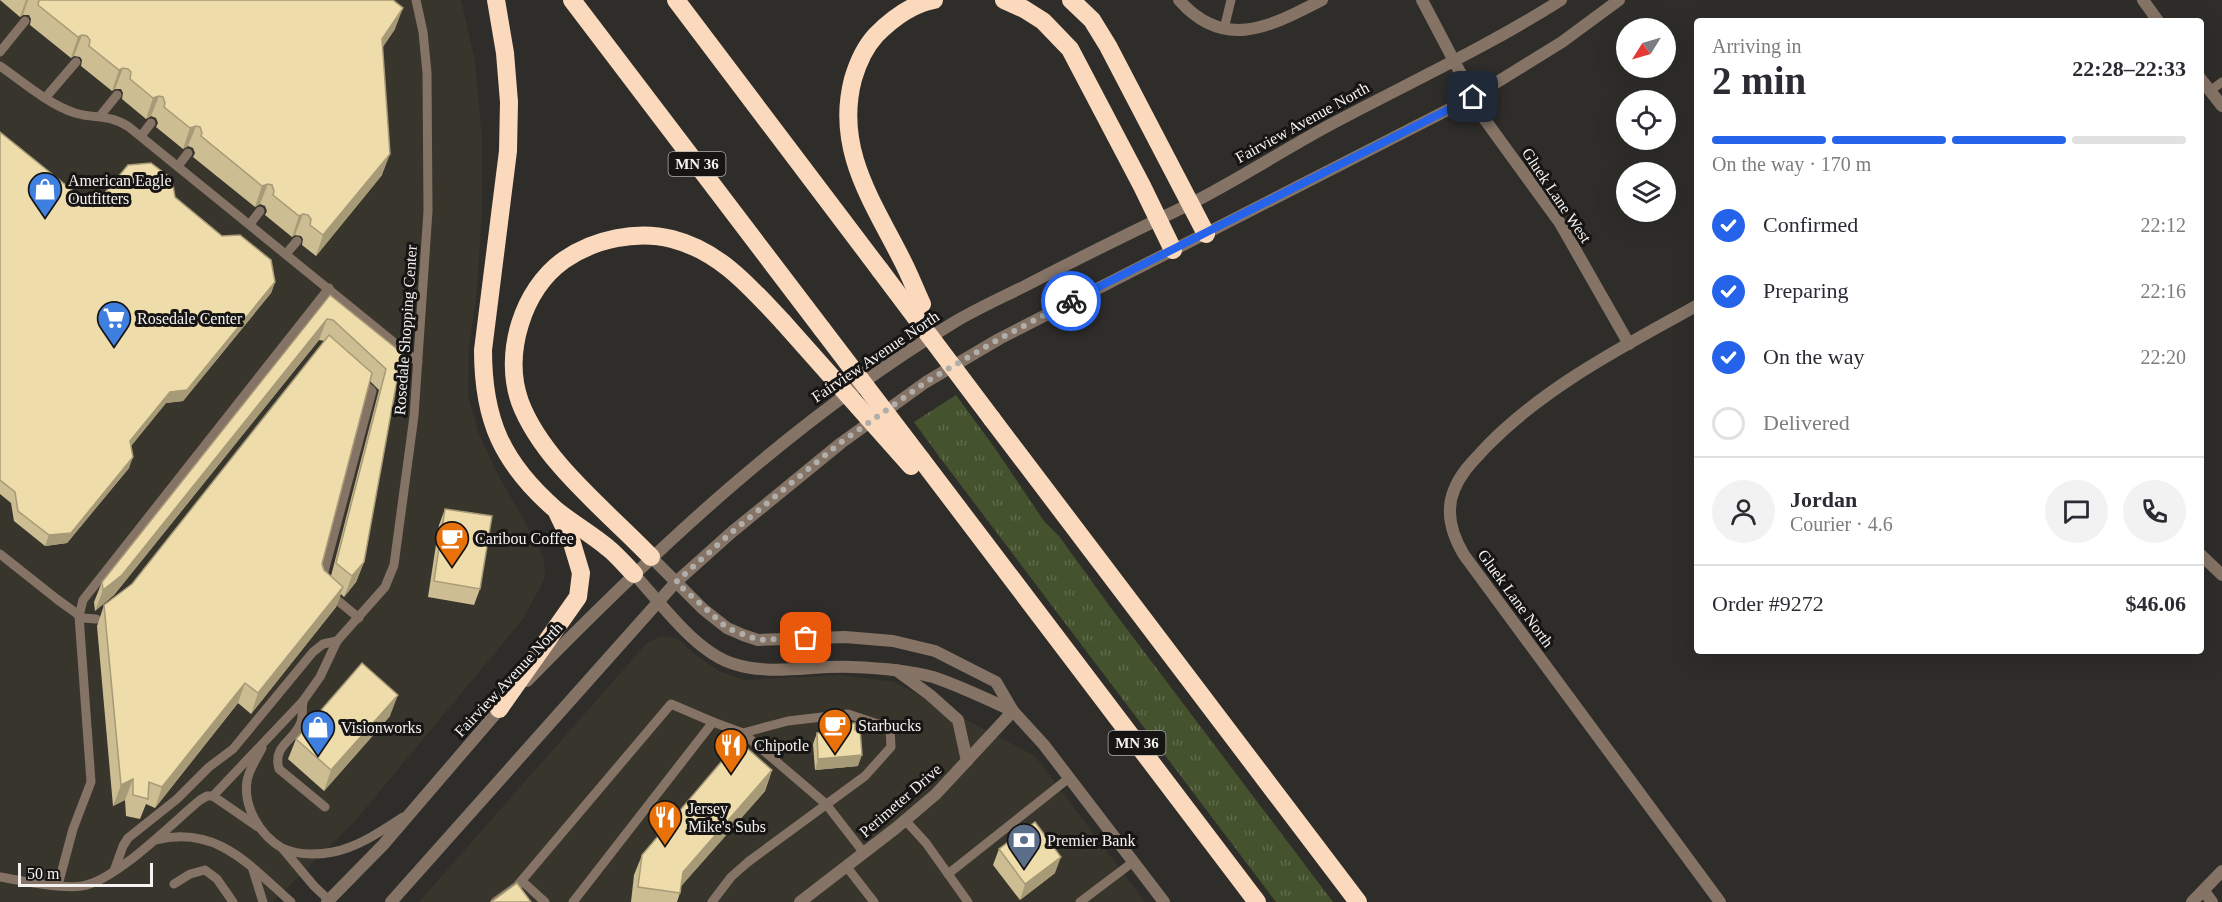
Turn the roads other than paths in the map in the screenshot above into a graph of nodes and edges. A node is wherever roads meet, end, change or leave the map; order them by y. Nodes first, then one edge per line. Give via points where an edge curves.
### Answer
1 (416, 0) edge
2 (496, 0) edge
3 (572, 0) edge
4 (676, 0) edge
5 (934, 0) edge
6 (1004, 0) edge
7 (1071, 0) edge
8 (1179, 0) edge
9 (1231, 0) edge
10 (1322, 0) edge
11 (1422, 0) edge
12 (1561, 0) edge
13 (1619, 0) edge
14 (2143, 0) edge
15 (2156, 18) edge
16 (25, 21) dead end
17 (1224, 29) junction
18 (0, 52) edge
19 (76, 62) dead end
20 (1454, 62) junction
21 (0, 66) edge
22 (2222, 82) edge
23 (2204, 83) edge
24 (2210, 91) junction
25 (117, 95) dead end
26 (46, 97) junction
27 (1473, 97) junction
28 (2222, 106) edge
29 (100, 116) junction
30 (151, 123) dead end
31 (141, 136) junction
32 (188, 153) dead end
33 (178, 166) junction
34 (1189, 204) junction
35 (260, 211) dead end
36 (1158, 218) junction
37 (250, 224) junction
38 (1206, 234) junction
39 (297, 241) dead end
40 (1173, 250) junction
41 (286, 254) junction
42 (329, 288) junction
43 (1694, 307) edge
44 (931, 338) junction
45 (1629, 344) junction
46 (418, 362) junction
47 (355, 376) edge
48 (916, 463) junction
49 (556, 510) junction
50 (0, 555) edge
51 (651, 557) junction
52 (2204, 558) edge
53 (634, 574) junction
54 (2222, 575) edge
55 (676, 582) junction
56 (659, 601) junction
57 (100, 616) dead end
58 (359, 618) junction
59 (338, 641) junction
60 (896, 670) junction
61 (303, 701) junction
62 (499, 709) junction
63 (1013, 711) junction
64 (713, 722) junction
65 (743, 733) junction
66 (266, 741) junction
67 (967, 761) junction
68 (1069, 778) junction
69 (213, 796) junction
70 (826, 804) junction
71 (325, 807) dead end
72 (410, 813) junction
73 (905, 820) junction
74 (260, 828) junction
75 (155, 840) junction
76 (281, 847) junction
77 (864, 853) junction
78 (1133, 862) junction
79 (846, 866) junction
80 (252, 867) junction
81 (114, 871) junction
82 (2222, 871) edge
83 (948, 874) junction
84 (0, 877) edge
85 (522, 880) junction
86 (174, 884) dead end
87 (58, 885) junction
88 (2204, 891) junction
89 (329, 901) edge
90 (233, 902) edge
91 (263, 902) edge
92 (291, 902) edge
93 (391, 902) edge
94 (495, 902) edge
95 (545, 902) edge
96 (573, 902) edge
97 (712, 902) edge
98 (800, 902) edge
99 (874, 902) edge
100 (968, 902) edge
101 (1080, 902) edge
102 (1164, 902) edge
103 (1257, 902) edge
104 (1358, 902) edge
105 (1720, 902) edge
106 (2192, 902) edge
107 (2212, 902) edge

1 - 46 lane, Rosedale Shopping Center via 425,49 429,154
2 - 49 highway via 509,102 508,151 483,350 483,382 487,406 508,457
3 - 48 highway, MN 36, bridge via 822,329
4 - 44 highway, bridge
5 - 44 highway via 905,10 867,45 856,69 848,113 854,160 922,304
6 - 36 highway via 1043,21 1070,49
7 - 34 highway via 1092,20 1108,46
8 - 17 street via 1205,22
9 - 17 lane
10 - 17 street via 1262,28
11 - 20 street, Gluek Lane West
12 - 20 street, Fairview Avenue North
13 - 27 street via 1562,42
14 - 15 street
16 - 18 lane
19 - 26 lane
20 - 27 street, Gluek Lane West
20 - 34 street, Fairview Avenue North via 1311,135
21 - 26 lane
22 - 24 lane
23 - 24 street
24 - 28 street
25 - 29 lane
26 - 29 lane via 76,113
27 - 38 street
27 - 45 street, Gluek Lane West via 1483,117 1560,223
29 - 31 lane via 117,120
30 - 31 lane
31 - 33 lane
32 - 33 lane
33 - 37 lane
34 - 36 street, Fairview Avenue North
34 - 38 highway
35 - 37 lane
36 - 40 highway
36 - 51 street, Fairview Avenue North via 936,334 804,426
37 - 41 lane
38 - 40 street
39 - 41 lane
40 - 55 street via 1039,317 926,382 840,443
41 - 42 lane
42 - 46 lane
42 - 87 lane via 83,600 79,616 91,782
43 - 45 street, Gluek Lane North
44 - 104 highway, bridge
45 - 105 street, Gluek Lane North via 1535,403 1492,441 1460,476 1453,492 1450,524 1464,555
46 - 58 lane, Rosedale Shopping Center via 408,473 394,565 385,587
47 - 58 lane via 372,391 321,586
48 - 51 highway, bridge via 726,264 674,239 649,235 609,240 563,261 541,283 518,328 515,376 519,400 542,444
48 - 103 highway, MN 36 via 1017,585
49 - 53 highway via 609,549
49 - 62 highway via 581,573 578,597
50 - 57 lane, bridge via 83,618
51 - 53 street, Fairview Avenue North
51 - 55 street
52 - 54 street
53 - 56 street
53 - 62 street, Fairview Avenue North
55 - 56 street
55 - 63 street via 727,628 758,640 845,636 893,640 935,651 996,682
56 - 60 street via 705,649 733,664 764,669 851,666
56 - 93 street
58 - 59 lane, Rosedale Shopping Center
59 - 61 lane, Rosedale Shopping Center
59 - 81 lane, Rosedale Shopping Center via 313,651 233,749 128,838
60 - 63 street via 932,677
60 - 67 street via 958,720
61 - 66 lane, Rosedale Shopping Center
61 - 71 lane via 301,722 279,750 276,761 279,769
62 - 72 street, Fairview Avenue North
63 - 67 street, Perimeter Drive
63 - 68 street
64 - 65 lane
64 - 85 lane via 671,704
64 - 96 lane
65 - 70 lane
65 - 70 lane via 788,721 848,714 890,728 891,747 865,776
66 - 69 lane, Rosedale Shopping Center
66 - 74 lane via 247,781 248,800
67 - 73 street, Perimeter Drive
68 - 78 street
68 - 83 lane
69 - 74 lane
69 - 75 lane, Rosedale Shopping Center via 200,800
70 - 77 lane
70 - 97 lane via 748,861
72 - 76 lane via 362,843 339,851 307,854
72 - 89 street, Fairview Avenue North
73 - 77 street, Perimeter Drive
73 - 83 lane
74 - 76 lane
75 - 80 lane via 207,840 231,850
75 - 81 lane, Rosedale Shopping Center
76 - 89 lane
77 - 79 street, Perimeter Drive
78 - 101 lane
78 - 102 street
79 - 98 street, Perimeter Drive
79 - 99 lane
80 - 91 lane
80 - 92 lane
81 - 87 lane, Rosedale Shopping Center via 88,885
82 - 88 street
83 - 100 lane
84 - 87 lane, Rosedale Shopping Center
85 - 94 lane
85 - 95 lane
86 - 90 lane via 200,870 208,871
88 - 106 street
88 - 107 street

